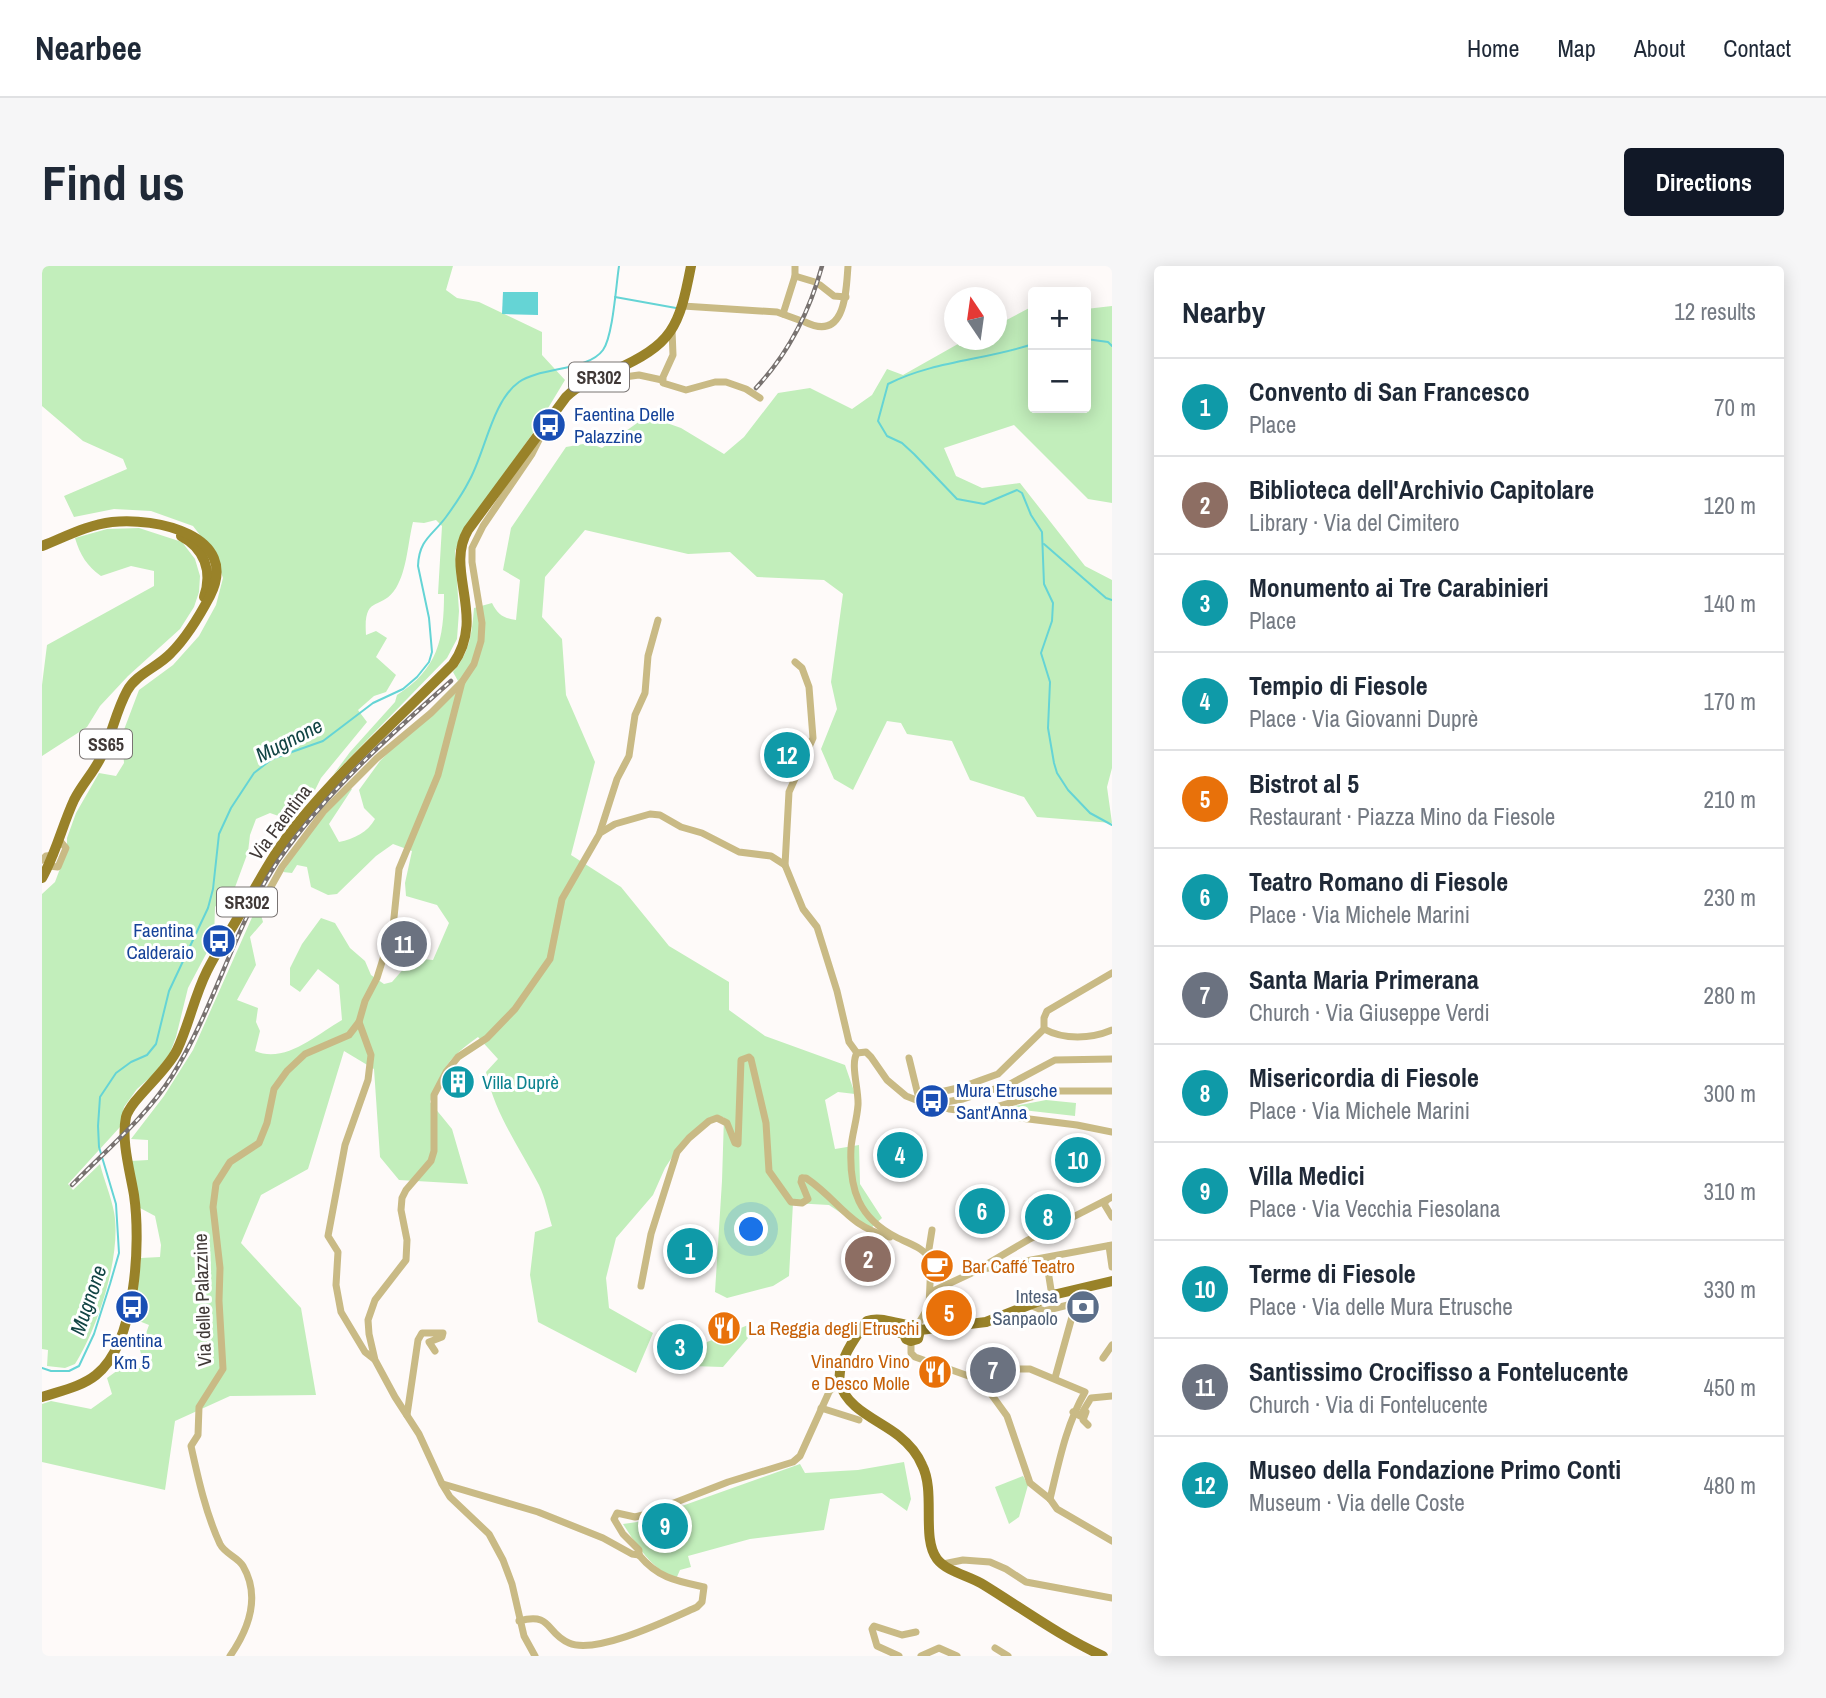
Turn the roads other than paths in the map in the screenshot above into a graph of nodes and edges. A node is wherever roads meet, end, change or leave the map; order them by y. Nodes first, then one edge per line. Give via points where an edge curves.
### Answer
1 (691, 266) edge
2 (795, 266) edge
3 (848, 266) edge
4 (795, 276) junction
5 (846, 297) junction
6 (683, 306) junction
7 (783, 314) junction
8 (673, 330) junction
9 (601, 376) junction
10 (662, 380) junction
11 (760, 398) dead end
12 (538, 432) junction
13 (42, 546) edge
14 (658, 620) dead end
15 (795, 662) dead end
16 (462, 682) junction
17 (600, 833) junction
18 (60, 841) junction
19 (46, 863) edge
20 (785, 865) junction
21 (42, 878) edge
22 (263, 901) dead end
23 (1112, 973) edge
24 (359, 1022) junction
25 (1044, 1029) junction
26 (1112, 1030) edge
27 (857, 1053) junction
28 (908, 1058) dead end
29 (1112, 1059) edge
30 (1112, 1091) edge
31 (920, 1100) junction
32 (937, 1105) junction
33 (985, 1114) junction
34 (1112, 1131) edge
35 (1109, 1199) edge
36 (1111, 1211) edge
37 (932, 1230) dead end
38 (898, 1238) junction
39 (1110, 1246) edge
40 (929, 1255) junction
41 (1046, 1258) junction
42 (1112, 1266) edge
43 (978, 1269) junction
44 (1112, 1281) edge
45 (642, 1286) dead end
46 (1080, 1288) junction
47 (931, 1292) junction
48 (1052, 1296) junction
49 (1076, 1303) junction
50 (1030, 1305) junction
51 (912, 1332) junction
52 (1112, 1345) edge
53 (435, 1351) dead end
54 (1103, 1358) dead end
55 (375, 1360) junction
56 (1017, 1369) dead end
57 (1055, 1378) junction
58 (840, 1384) junction
59 (1112, 1396) edge
60 (42, 1397) edge
61 (1091, 1398) junction
62 (821, 1408) junction
63 (1073, 1412) junction
64 (407, 1415) junction
65 (859, 1420) dead end
66 (1088, 1425) dead end
67 (442, 1484) junction
68 (1050, 1499) junction
69 (1112, 1541) edge
70 (639, 1555) junction
71 (943, 1564) junction
72 (1112, 1598) edge
73 (519, 1620) junction
74 (916, 1632) dead end
75 (995, 1648) dead end
76 (229, 1656) edge
77 (535, 1656) edge
78 (899, 1656) edge
79 (921, 1656) edge
80 (957, 1656) edge
81 (1008, 1656) edge
82 (1103, 1656) edge

1 - 6 main road, Via Faentina / SR302
2 - 4 street
3 - 5 street
4 - 5 street via 834,296
4 - 7 street
5 - 7 street via 841,315 832,323 816,326
6 - 7 street
6 - 8 main road, Via Faentina / SR302
8 - 9 main road, Via Faentina / SR302 via 641,357
8 - 10 street via 673,355
9 - 10 street
9 - 12 main road, Via Faentina / SR302 via 569,393
10 - 11 street via 686,390 726,382
12 - 16 street, Via Faentina via 540,438 532,454 474,542 481,641
12 - 60 main road, Via Faentina / SR302 via 462,542 468,624 460,655 320,797 287,837 207,970 171,1061 127,1114 136,1243 125,1327 109,1361 93,1378
13 - 18 main road, SS65 via 112,522 151,523 189,541 207,567 208,586 191,626 171,654 128,688 102,756 75,798
14 - 17 street via 629,756
15 - 20 street via 809,687 813,738 789,792
16 - 22 street, Via Faentina via 324,811
16 - 24 street via 438,775 399,869 393,927
17 - 20 street via 645,814 660,815 730,848 771,856
17 - 55 street via 562,899 550,959 515,1009 487,1038 458,1057 434,1095 433,1157 402,1198 406,1260 379,1293 368,1320
18 - 19 main road, SS65
18 - 19 street via 66,848 58,867
19 - 21 main road, SS65
20 - 27 street via 803,909 817,927 849,1042
23 - 25 street via 1047,1011
24 - 55 street via 371,1055 368,1080 345,1145 328,1236 338,1252 336,1285 341,1312 365,1352
24 - 76 street, Via delle Palazzine via 349,1035 305,1054 287,1070 274,1089 259,1143 230,1162 216,1184 213,1207 223,1369 199,1407 198,1435 191,1446 221,1547 243,1564 252,1594 250,1615
25 - 26 street via 1070,1037
25 - 31 street via 998,1074
27 - 31 street via 872,1056 894,1088
27 - 38 street via 853,1060 859,1096 851,1151 855,1190 871,1221
28 - 31 street
29 - 32 street via 1061,1059 1010,1084
30 - 33 street via 1048,1092
31 - 32 street
32 - 33 street
33 - 34 street
35 - 36 street
35 - 43 street
37 - 40 street
38 - 40 street
38 - 45 street via 864,1228 806,1178 802,1182 808,1199 791,1202 769,1171 766,1123 749,1057 741,1060 738,1144 727,1124 717,1118 677,1152 651,1234
39 - 41 street
39 - 42 street
40 - 47 street
41 - 43 street
41 - 48 street
43 - 47 street
44 - 46 main road
46 - 48 main road
46 - 49 street
47 - 51 street via 929,1307
48 - 50 main road
49 - 50 street via 1044,1311
49 - 57 street
50 - 51 main road via 975,1325
51 - 58 main road via 880,1319 872,1322 858,1336 841,1370
51 - 68 street via 915,1357 977,1379 1007,1416 1030,1483
52 - 54 street
53 - 64 street via 429,1342 443,1334 422,1333
55 - 64 street
56 - 57 street
57 - 63 street via 1085,1392
58 - 62 street via 831,1388
58 - 71 main road via 850,1400 909,1445 922,1464 929,1485 931,1546
59 - 61 street
61 - 63 street via 1080,1416
61 - 66 street via 1083,1420
62 - 65 street
62 - 70 street via 800,1456 785,1465 643,1515 617,1513 614,1519
63 - 68 street
64 - 67 street
67 - 70 street via 538,1512
67 - 73 street via 489,1534 512,1584
68 - 69 street via 1057,1509
70 - 73 street via 664,1577 704,1587 702,1602 652,1629 586,1645 569,1643 544,1619
71 - 72 street via 990,1562 1026,1582
71 - 82 main road
73 - 77 street
74 - 78 street via 902,1635 874,1626 877,1646
75 - 81 street
79 - 80 street via 939,1648

